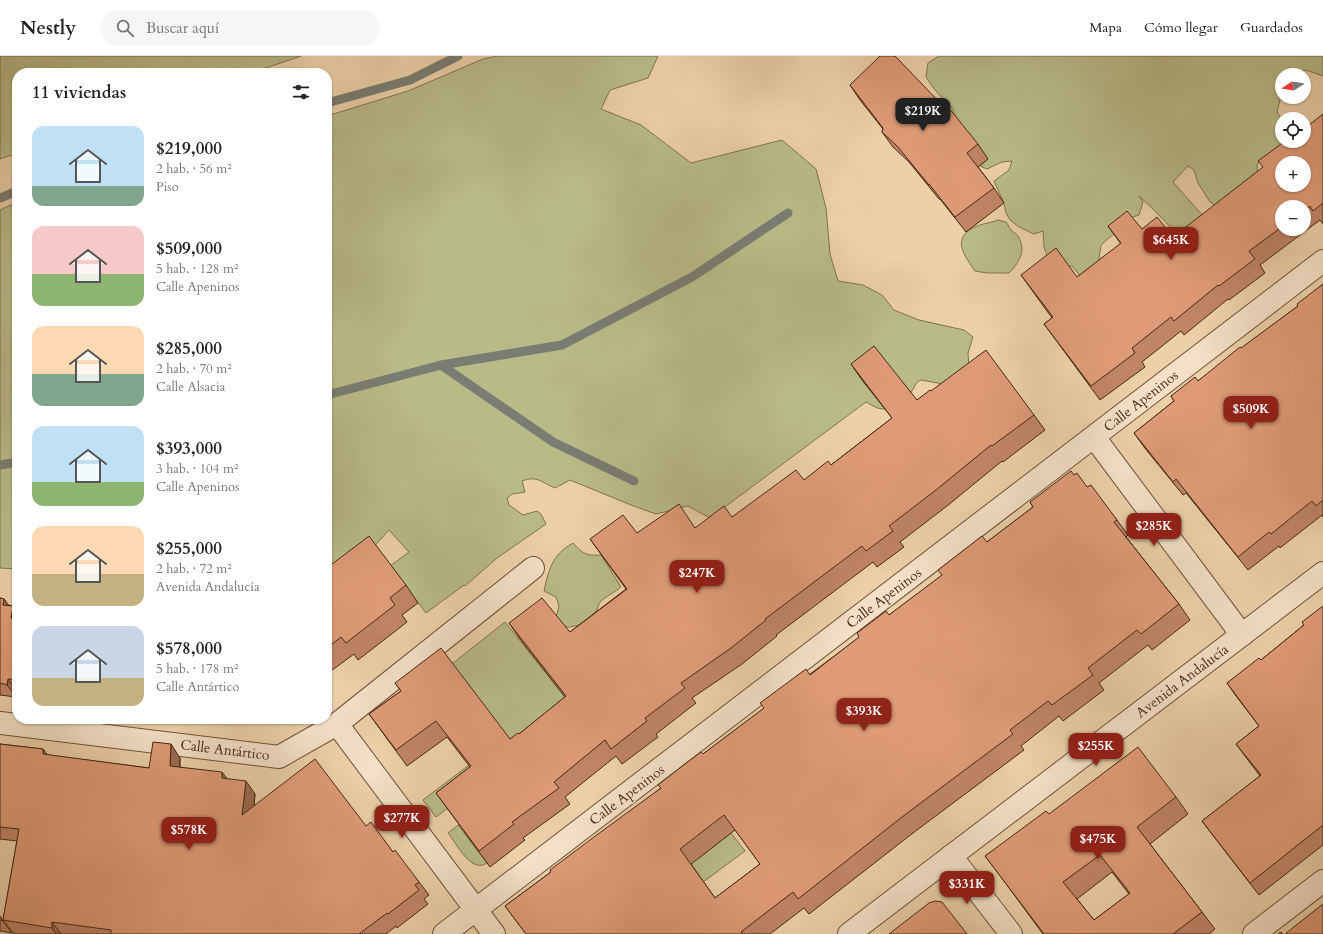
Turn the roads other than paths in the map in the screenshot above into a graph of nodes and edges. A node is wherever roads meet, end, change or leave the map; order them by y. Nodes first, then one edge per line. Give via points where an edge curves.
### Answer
1 (1323, 261) edge
2 (1094, 437) junction
3 (533, 568) dead end
4 (1323, 573) edge
5 (1242, 635) junction
6 (0, 723) edge
7 (337, 724) junction
8 (951, 856) junction
9 (1323, 881) edge
10 (475, 910) junction
11 (444, 934) edge
12 (494, 934) edge
13 (849, 934) edge
14 (1011, 934) edge
15 (1254, 934) edge

1 - 2 street, Calle Apeninos
2 - 5 street
2 - 10 street, Calle Apeninos
3 - 7 street, Calle Antártico
4 - 5 street, Avenida Andalucía
5 - 8 street, Avenida Andalucía
6 - 7 street, Calle Antártico via 279,757
7 - 10 street
8 - 13 street, Avenida Andalucía
8 - 14 street
9 - 15 street
10 - 11 street, Calle Apeninos
10 - 12 street

